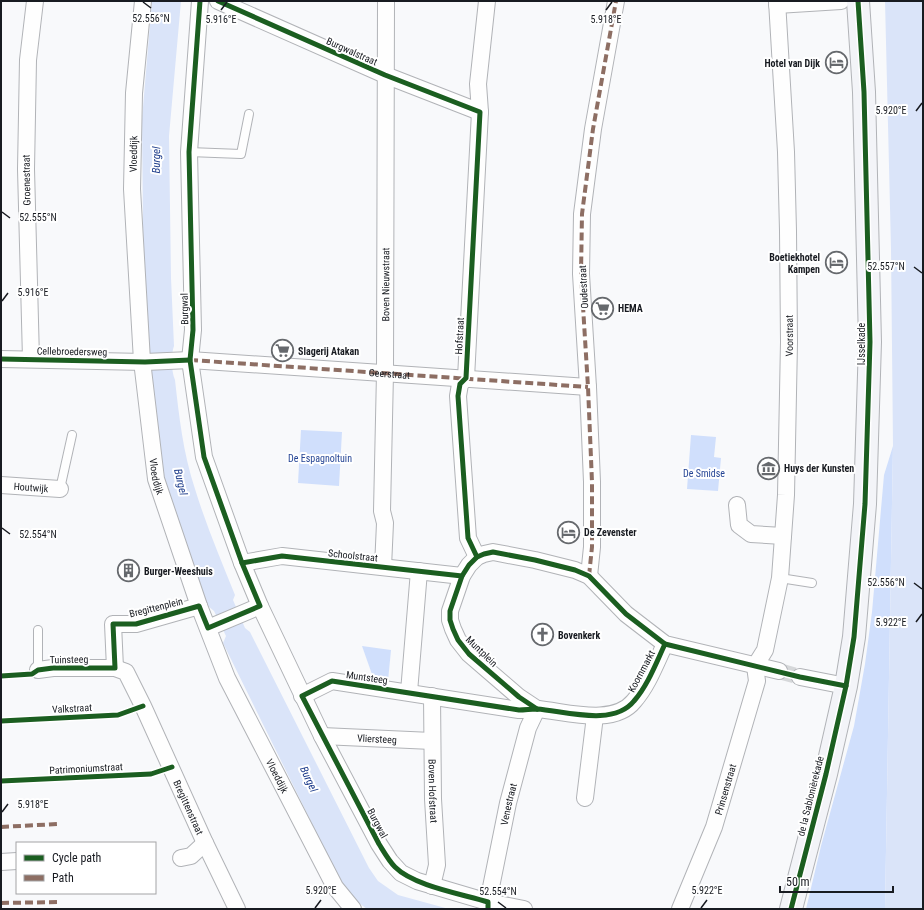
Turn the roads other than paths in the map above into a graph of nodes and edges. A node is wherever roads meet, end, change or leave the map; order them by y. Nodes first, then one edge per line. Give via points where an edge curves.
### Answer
1 (35, 1) edge
2 (143, 1) edge
3 (200, 1) edge
4 (218, 1) edge
5 (386, 1) edge
6 (487, 1) edge
7 (616, 1) edge
8 (841, 1) edge
9 (858, 1) edge
10 (777, 3) edge
11 (385, 75) junction
12 (480, 112) junction
13 (249, 114) dead end
14 (189, 152) junction
15 (1, 359) edge
16 (31, 359) junction
17 (185, 360) junction
18 (143, 362) junction
19 (385, 373) junction
20 (466, 378) junction
21 (588, 387) junction
22 (72, 435) dead end
23 (1, 485) edge
24 (60, 489) joint
25 (737, 505) dead end
26 (783, 536) junction
27 (477, 557) junction
28 (242, 563) junction
29 (383, 567) junction
30 (419, 571) junction
31 (462, 576) junction
32 (589, 576) junction
33 (780, 578) junction
34 (812, 583) dead end
35 (199, 606) junction
36 (253, 608) junction
37 (212, 626) junction
38 (38, 630) dead end
39 (665, 644) junction
40 (755, 666) junction
41 (115, 668) junction
42 (38, 670) joint
43 (779, 671) tunnel mouth
44 (800, 677) tunnel mouth
45 (846, 686) junction
46 (409, 692) junction
47 (302, 696) junction
48 (432, 696) junction
49 (537, 709) junction
50 (595, 716) junction
51 (322, 736) junction
52 (432, 741) junction
53 (585, 798) dead end
54 (205, 843) junction
55 (181, 858) dead end
56 (16, 861) edge
57 (1, 862) edge
58 (432, 886) junction
59 (488, 905) edge
60 (234, 908) edge
61 (354, 909) edge
62 (524, 909) edge
63 (680, 909) edge
64 (791, 909) edge

1 - 16 street, Groenestraat via 28,60 26,169
2 - 18 street, Vloeddijk via 134,93 132,189
3 - 14 street, Burgwal
4 - 11 street, Burgwalstraat
5 - 11 street, Boven Nieuwstraat
6 - 12 street, Hofstraat via 478,84
7 - 21 street, Oudestraat via 593,129 582,214 581,274
8 - 10 street
9 - 45 street, IJsselkade via 864,100 870,342 865,512 854,637
10 - 26 street, Voorstraat via 788,231 789,342
11 - 12 street, Burgwalstraat
11 - 19 street, Boven Nieuwstraat
12 - 20 street, Hofstraat
13 - 14 lane via 241,154
14 - 17 street, Burgwal via 193,330
15 - 16 street, Cellebroedersweg
16 - 18 street, Cellebroedersweg
17 - 18 street, Cellebroedersweg
17 - 19 street, Geerstraat
17 - 28 street, Burgwal via 204,457
18 - 35 street, Vloeddijk via 156,479
19 - 20 street, Geerstraat
19 - 29 street, Boven Nieuwstraat
20 - 21 street, Geerstraat
20 - 27 street, Hofstraat via 460,384 459,417 468,538
21 - 32 street, Oudestraat via 592,482 592,547
22 - 24 lane
23 - 24 street, Houtwijk
25 - 26 street via 739,525 751,534
26 - 33 street, Voorstraat
27 - 31 street, Muntplein via 468,565
27 - 32 street via 493,552 560,566
28 - 29 street, Schoolstraat via 282,556
28 - 36 street, Burgwal
29 - 30 street, Schoolstraat
30 - 31 street, Schoolstraat
30 - 46 street
31 - 49 street, Muntplein via 450,611 450,620 458,640 468,654
32 - 39 street, Koornmarkt via 626,614
33 - 34 lane
33 - 40 street, Voorstraat via 765,650
35 - 37 street, Vloeddijk
35 - 41 street, Bregittenplein via 136,624 113,624
36 - 37 street
36 - 47 street, Burgwal
37 - 61 street, Vloeddijk via 227,678 234,692 336,887
38 - 42 lane
39 - 40 street, Koornmarkt
39 - 50 street, Koornmarkt via 634,702 615,713
40 - 43 street, Koornmarkt
40 - 63 street, Prinsenstraat via 757,682 714,827
41 - 42 street, Tuinsteeg
41 - 54 street, Bregittenstraat via 126,672 130,679
44 - 45 street
45 - 64 street, de la Sablonièrekade
46 - 47 street, Muntsteeg via 332,681
46 - 48 street
47 - 51 street, Burgwal
48 - 49 street via 519,710
48 - 52 street, Boven Hofstraat
49 - 50 street, Koornmarkt
49 - 59 street, Venestraat via 528,728 508,803
50 - 53 street
51 - 52 street, Vliersteeg
51 - 58 street, Burgwal via 390,861 401,873
52 - 58 street, Boven Hofstraat via 437,866
54 - 55 street via 192,856
54 - 60 street, Bregittenstraat
56 - 57 street
58 - 59 street, Burgwal
59 - 62 street, Burgwal

